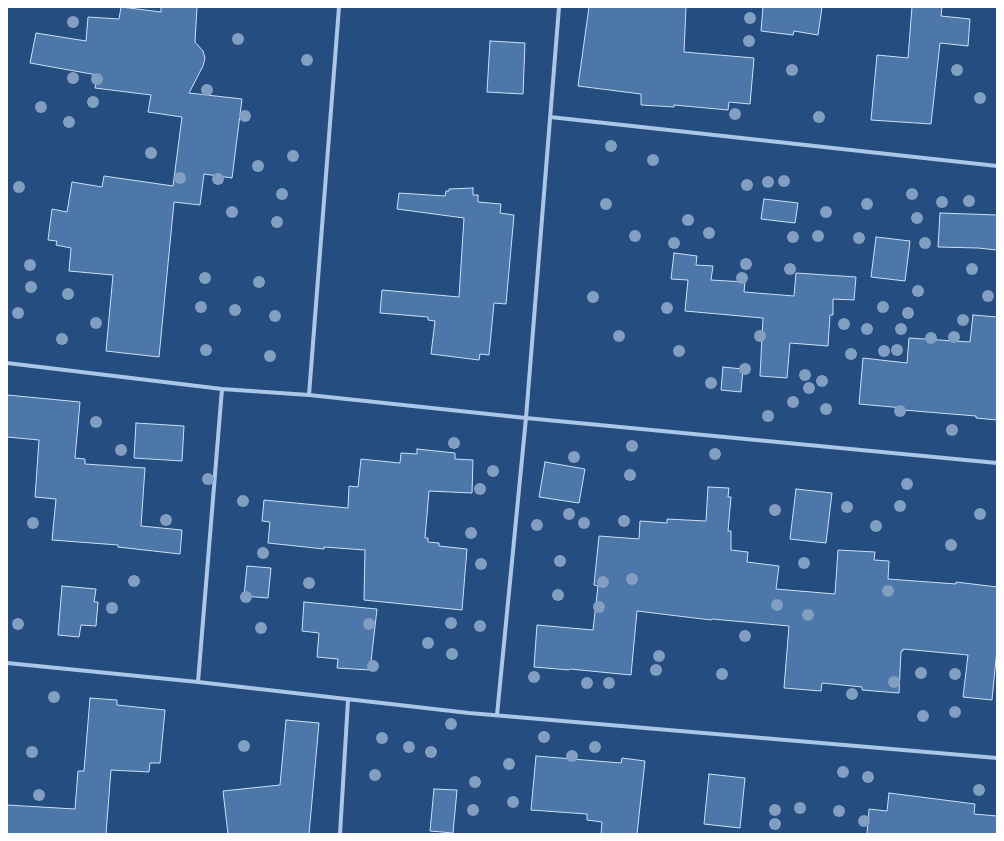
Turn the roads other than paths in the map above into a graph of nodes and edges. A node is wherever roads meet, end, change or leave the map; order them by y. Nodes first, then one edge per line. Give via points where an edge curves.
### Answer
1 (340, 7) edge
2 (559, 7) edge
3 (550, 117) junction
4 (997, 166) edge
5 (7, 363) edge
6 (222, 389) junction
7 (309, 395) junction
8 (526, 418) junction
9 (997, 463) edge
10 (7, 663) edge
11 (198, 682) junction
12 (348, 700) junction
13 (497, 716) junction
14 (997, 758) edge
15 (340, 834) edge

1 - 7 street
2 - 3 street
3 - 4 street
3 - 8 street
5 - 6 street
6 - 7 street
6 - 11 street
7 - 8 street
8 - 9 street
8 - 13 street
10 - 11 street
11 - 12 street
12 - 13 street
12 - 15 street
13 - 14 street

